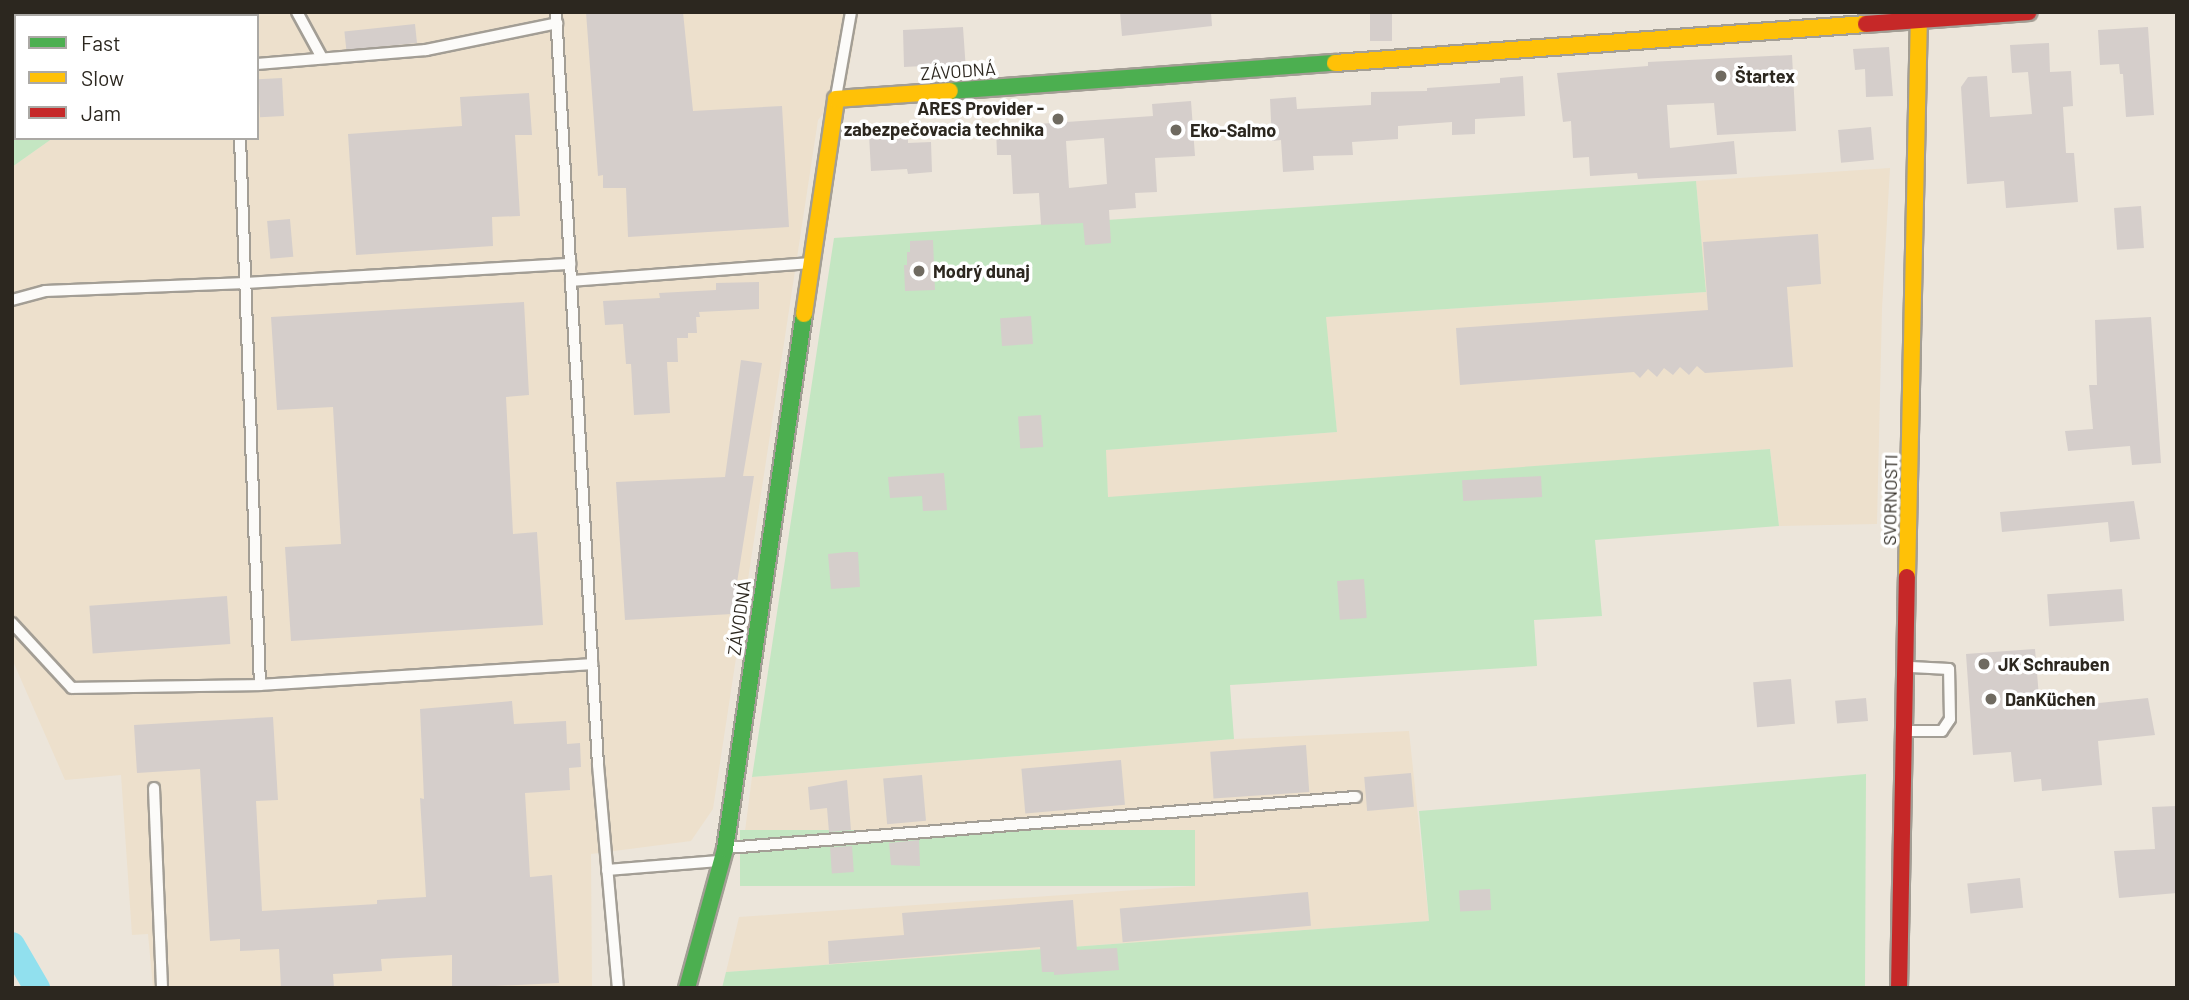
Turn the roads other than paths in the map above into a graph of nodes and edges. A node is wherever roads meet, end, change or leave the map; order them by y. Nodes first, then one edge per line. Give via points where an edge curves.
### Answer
1 (297, 12) edge
2 (851, 12) edge
3 (2029, 12) edge
4 (2020, 13) edge
5 (1980, 14) edge
6 (1919, 15) edge
7 (556, 18) edge
8 (321, 57) junction
9 (259, 64) edge
10 (836, 99) junction
11 (240, 140) edge
12 (812, 262) junction
13 (570, 264) junction
14 (571, 281) junction
15 (246, 284) junction
16 (12, 300) edge
17 (12, 623) edge
18 (592, 664) junction
19 (1905, 667) junction
20 (260, 685) junction
21 (1904, 731) junction
22 (154, 788) dead end
23 (1356, 797) dead end
24 (723, 855) junction
25 (607, 870) junction
26 (162, 988) edge
27 (618, 988) edge
28 (687, 988) edge
29 (1899, 988) edge

1 - 8 lane
2 - 10 lane
3 - 4 street, ZÁVODNÁ
4 - 5 street, ZÁVODNÁ
5 - 6 street, ZÁVODNÁ
6 - 10 street, ZÁVODNÁ
6 - 19 street, SVORNOSTI
7 - 8 lane via 426,50
7 - 13 lane
8 - 9 lane
10 - 12 street, ZÁVODNÁ
11 - 15 lane
12 - 14 lane
12 - 24 street, ZÁVODNÁ
13 - 14 lane
13 - 15 lane
14 - 18 lane
15 - 16 lane via 45,291
15 - 20 lane
17 - 20 lane via 72,688
18 - 20 lane
18 - 25 lane
19 - 21 street, SVORNOSTI
19 - 21 lane via 1949,669 1950,719 1942,731
21 - 29 street, SVORNOSTI
22 - 26 lane
23 - 24 lane
24 - 25 lane
24 - 28 street, ZÁVODNÁ
25 - 27 lane

